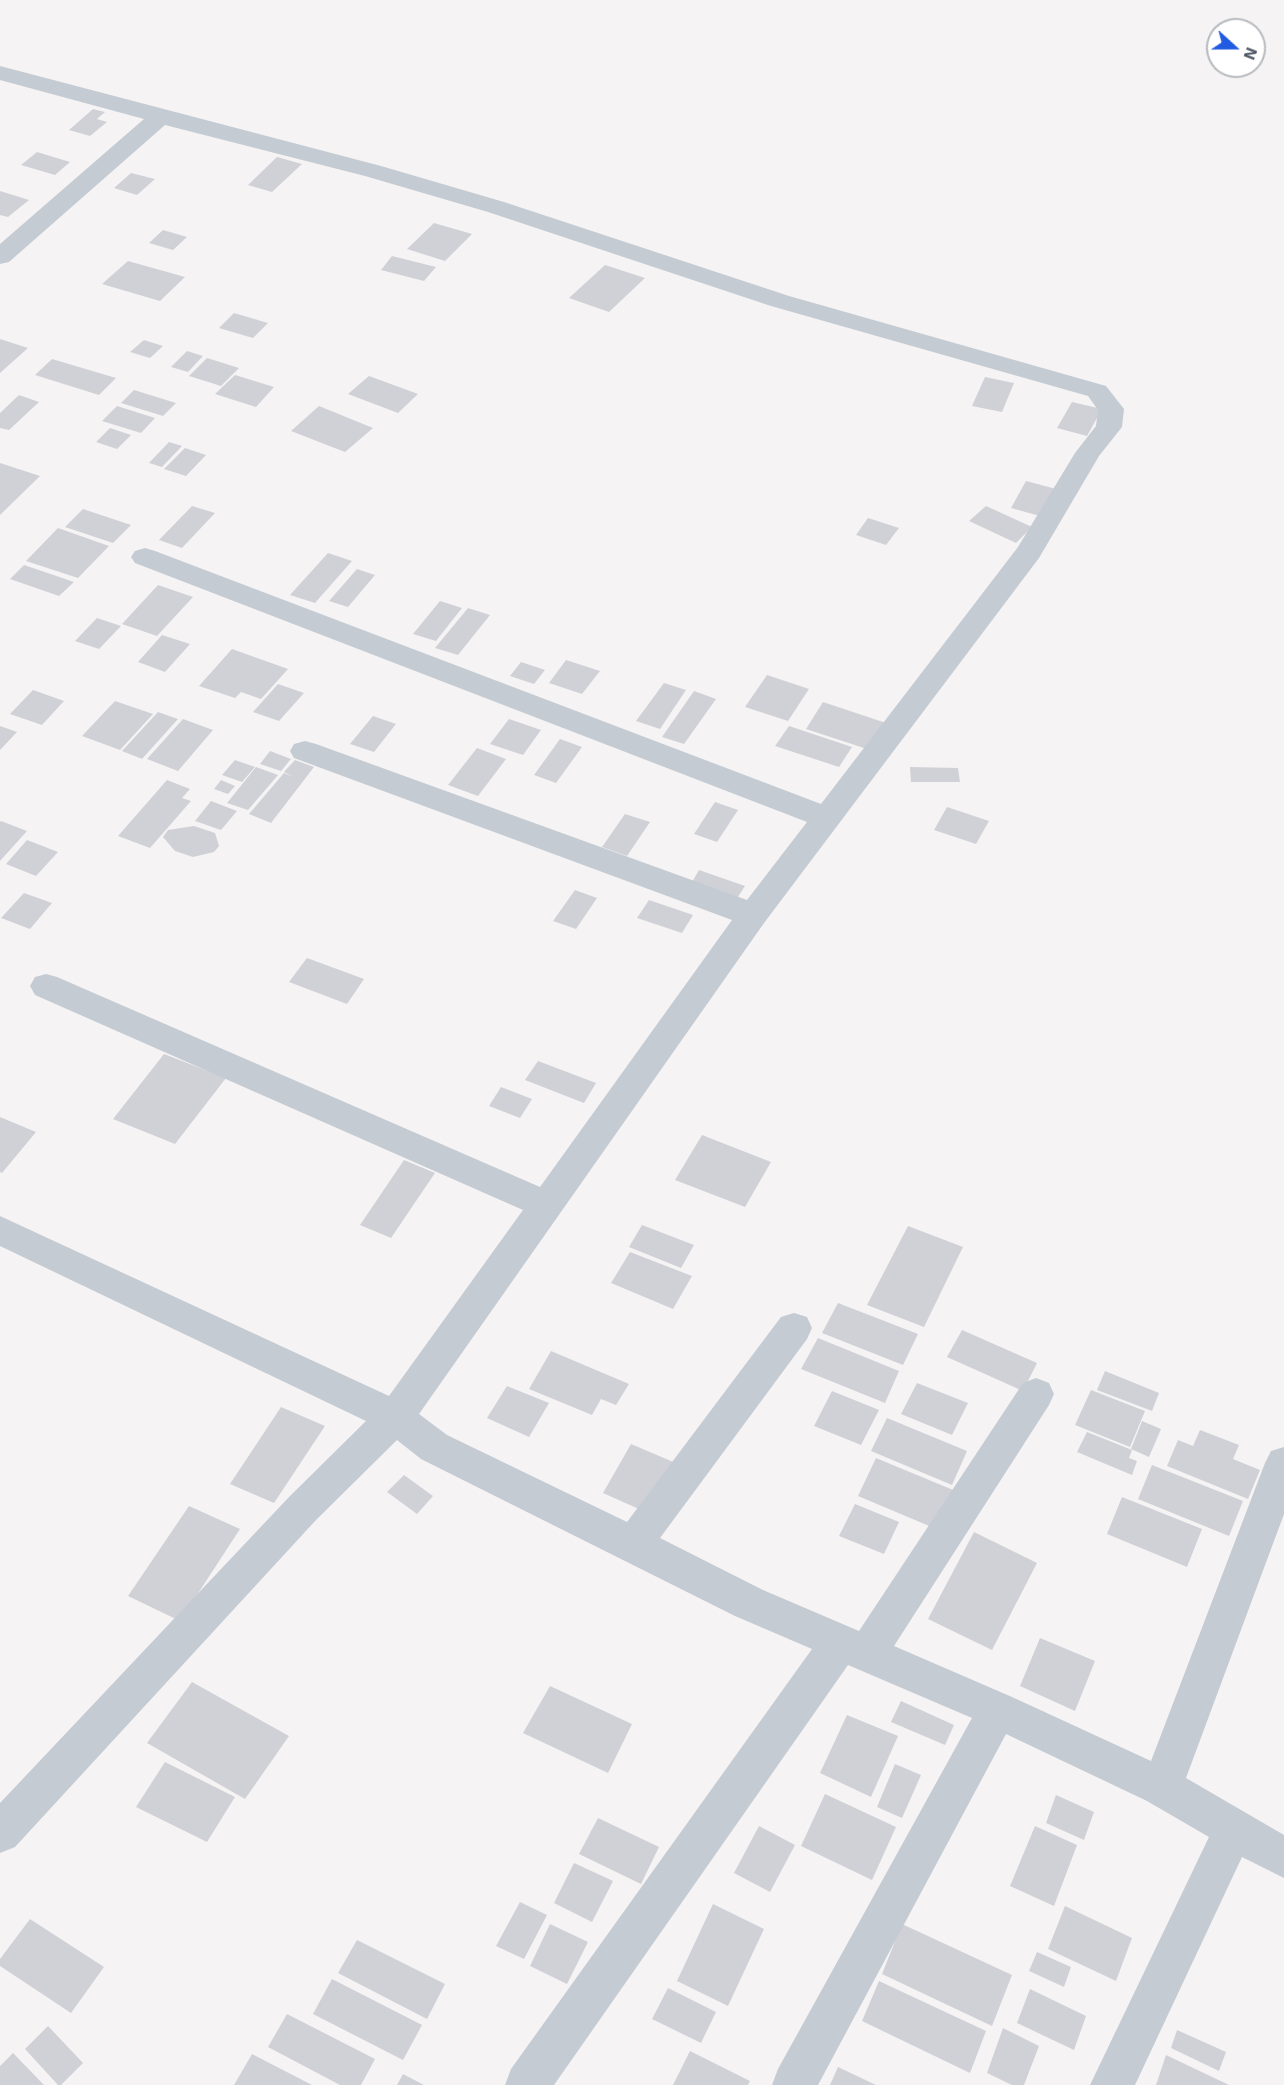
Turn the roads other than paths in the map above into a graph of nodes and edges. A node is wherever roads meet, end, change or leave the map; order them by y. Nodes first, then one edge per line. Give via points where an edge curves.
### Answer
1 (0, 72) edge
2 (160, 117) junction
3 (0, 257) edge
4 (145, 557) dead end
5 (305, 751) dead end
6 (827, 818) junction
7 (753, 915) junction
8 (45, 986) dead end
9 (547, 1205) junction
10 (0, 1230) edge
11 (794, 1328) dead end
12 (1036, 1394) dead end
13 (411, 1429) junction
14 (1284, 1463) edge
15 (633, 1544) junction
16 (853, 1648) junction
17 (998, 1710) junction
18 (1162, 1787) junction
19 (1233, 1831) junction
20 (0, 1833) edge
21 (1284, 1858) edge
22 (527, 2085) edge
23 (794, 2085) edge
24 (1112, 2085) edge

1 - 2 street
2 - 3 street
2 - 6 street via 373,171 521,215 780,301 1097,391 1111,409 1109,427 1088,453 1029,552
4 - 6 street
5 - 7 street
6 - 7 street
7 - 9 street
8 - 9 street
9 - 13 street
10 - 13 street
11 - 15 street
12 - 16 street
13 - 15 street
13 - 20 street via 303,1508
14 - 18 street
15 - 16 street via 749,1604
16 - 17 street
16 - 22 street
17 - 18 street
17 - 23 street
18 - 19 street
19 - 21 street
19 - 24 street

